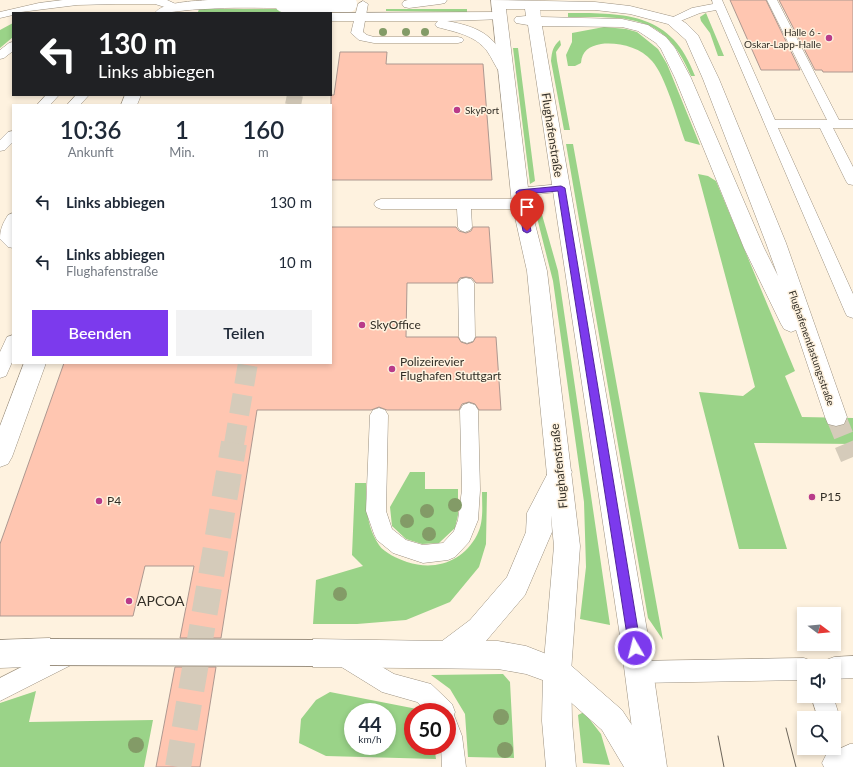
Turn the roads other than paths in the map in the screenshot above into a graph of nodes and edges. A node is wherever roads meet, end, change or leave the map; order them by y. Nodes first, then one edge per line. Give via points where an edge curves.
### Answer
1 (440, 0) edge
2 (634, 0) edge
3 (772, 0) edge
4 (719, 3) edge
5 (498, 7) edge
6 (172, 8) edge
7 (532, 9) edge
8 (355, 11) junction
9 (408, 11) junction
10 (0, 15) edge
11 (12, 17) edge
12 (332, 17) edge
13 (0, 18) edge
14 (673, 21) junction
15 (458, 40) dead end
16 (12, 46) edge
17 (0, 56) edge
18 (505, 70) junction
19 (53, 96) edge
20 (82, 96) edge
21 (44, 104) edge
22 (75, 104) edge
23 (770, 124) junction
24 (830, 124) junction
25 (853, 124) edge
26 (12, 136) edge
27 (0, 147) edge
28 (853, 181) edge
29 (561, 188) junction
30 (520, 198) junction
31 (381, 204) dead end
32 (464, 204) junction
33 (12, 220) edge
34 (465, 226) dead end
35 (12, 242) edge
36 (466, 283) dead end
37 (853, 312) edge
38 (467, 337) dead end
39 (12, 343) edge
40 (35, 364) edge
41 (0, 371) edge
42 (469, 410) dead end
43 (379, 415) dead end
44 (0, 455) edge
45 (560, 472) junction
46 (62, 652) junction
47 (326, 653) junction
48 (0, 654) edge
49 (447, 654) junction
50 (797, 668) edge
51 (557, 672) junction
52 (638, 672) junction
53 (0, 690) edge
54 (435, 703) edge
55 (453, 755) edge
56 (454, 767) edge
57 (561, 767) edge
58 (643, 767) edge
59 (652, 767) edge

1 - 9 main road
2 - 14 main road via 654,6 665,12
3 - 24 lane
4 - 14 lane via 691,11
4 - 23 lane
5 - 7 main road, Flughafenentlastungsstraße
5 - 9 main road, Flughafenentlastungsstraße
5 - 18 main road, Flughafenstraße
6 - 8 main road, bridge via 197,4 283,4
6 - 10 lane via 166,3 155,1 66,2 43,4
7 - 14 main road, Flughafenentlastungsstraße via 618,8
7 - 14 main road, Flughafenentlastungsstraße via 643,28 668,48 754,248 836,417 776,243 711,79 693,38
7 - 29 main road, Flughafenstraße
8 - 9 main road
8 - 12 main road
8 - 15 lane via 357,33 363,38
9 - 18 main road via 428,22 470,31 486,41
11 - 13 lane
16 - 17 lane
18 - 30 main road, Flughafenstraße
19 - 21 lane
20 - 22 lane
23 - 24 lane
23 - 37 lane
24 - 25 lane
24 - 28 lane
26 - 27 lane
29 - 30 lane
29 - 52 main road, Flughafenstraße
30 - 32 lane
30 - 45 main road, Flughafenstraße via 537,271
31 - 32 lane
32 - 34 lane
33 - 35 lane via 5,235
36 - 38 lane
39 - 41 lane
40 - 44 main road
42 - 43 lane via 471,490 468,520 462,536 448,551 423,554 400,547 384,534 376,511
45 - 49 main road via 538,513 539,532 516,586 480,629
45 - 51 main road, Flughafenstraße via 567,546
46 - 47 main road, bridge
46 - 48 main road
46 - 53 lane
47 - 49 main road
47 - 54 lane via 390,684 423,692
49 - 51 main road via 498,655 526,660
50 - 52 lane
51 - 57 main road, Flughafenstraße via 557,721
51 - 58 main road via 612,720
52 - 59 main road, Flughafenstraße
55 - 56 lane

